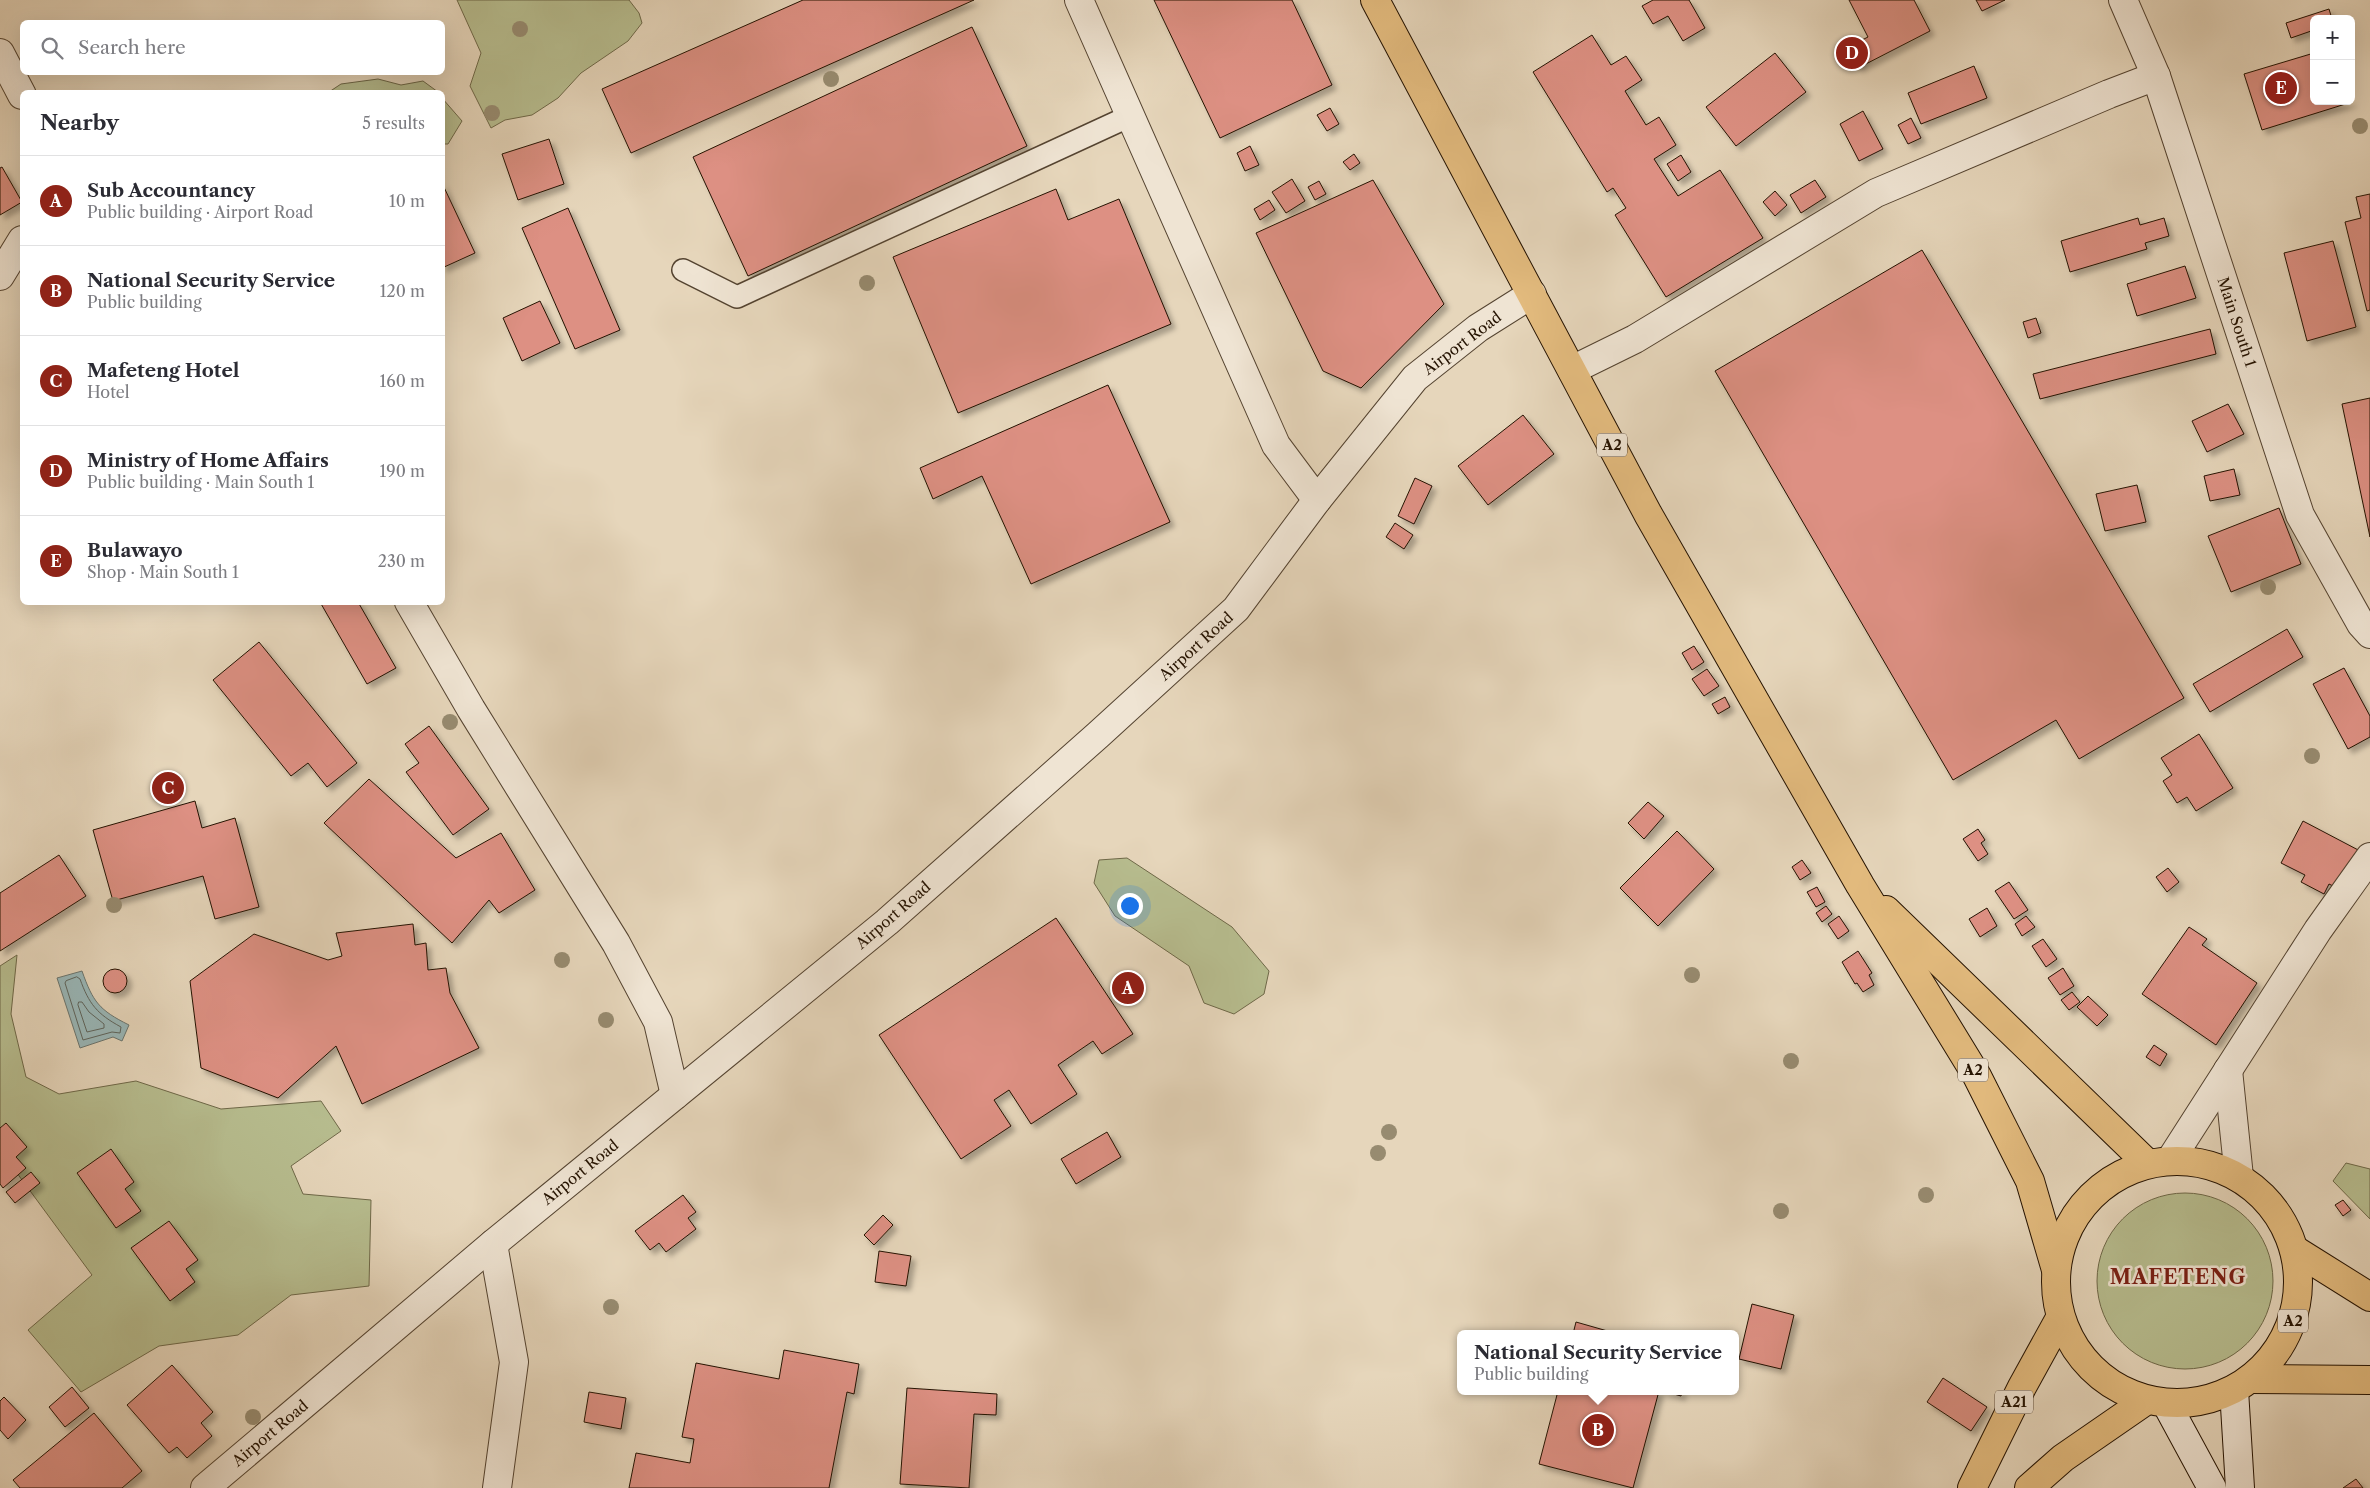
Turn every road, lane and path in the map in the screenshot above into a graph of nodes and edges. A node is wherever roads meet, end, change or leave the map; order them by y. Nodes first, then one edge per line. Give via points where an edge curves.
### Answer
1 (1079, 0) edge
2 (1375, 0) edge
3 (2123, 0) edge
4 (0, 53) edge
5 (2156, 76) junction
6 (20, 91) edge
7 (1130, 116) junction
8 (20, 243) edge
9 (683, 270) dead end
10 (0, 276) edge
11 (1532, 294) junction
12 (1572, 370) junction
13 (1317, 500) junction
14 (411, 605) edge
15 (2370, 634) edge
16 (2370, 857) edge
17 (1860, 885) junction
18 (2228, 1070) junction
19 (675, 1095) junction
20 (2159, 1161) junction
21 (2238, 1176) junction
22 (493, 1244) junction
23 (2295, 1250) junction
24 (2056, 1270) junction
25 (2370, 1297) edge
26 (2060, 1318) junction
27 (2370, 1380) edge
28 (2243, 1384) junction
29 (2156, 1402) junction
30 (205, 1488) edge
31 (497, 1488) edge
32 (1972, 1488) edge
33 (2029, 1488) edge
34 (2212, 1488) edge
35 (2240, 1488) edge

1 - 7 street
2 - 11 main road, A2
3 - 5 street, Main South 1
4 - 6 street
5 - 12 street via 1876,193 1635,340
5 - 15 street, Main South 1 via 2300,514 2361,624
7 - 9 lane via 737,297
7 - 13 street via 1276,445
8 - 10 street
11 - 12 main road, A2
11 - 13 street, Airport Road via 1478,328 1415,378
12 - 17 main road, A2 via 1648,514
13 - 19 street, Airport Road via 1236,609 887,922
14 - 19 street via 616,944 658,1022
16 - 18 street via 2318,930
17 - 20 main road, A2
17 - 24 main road, A2 via 1981,1084 2030,1181
18 - 20 street
18 - 21 street
19 - 22 street, Airport Road
20 - 21 main road, A2 via 2206,1163
20 - 24 main road, A2 via 2113,1177 2084,1202 2065,1234
21 - 23 main road, A2 via 2263,1196 2283,1220
22 - 30 street, Airport Road
22 - 31 street via 514,1362
23 - 25 main road
23 - 28 main road, A2 via 2299,1286 2293,1322 2277,1353
24 - 26 main road, A2
26 - 29 main road, A2 via 2080,1354 2110,1383
26 - 32 main road, A21
27 - 28 main road, A2
28 - 29 main road, A2 via 2208,1400
28 - 35 street
29 - 33 main road via 2062,1458
29 - 34 street

